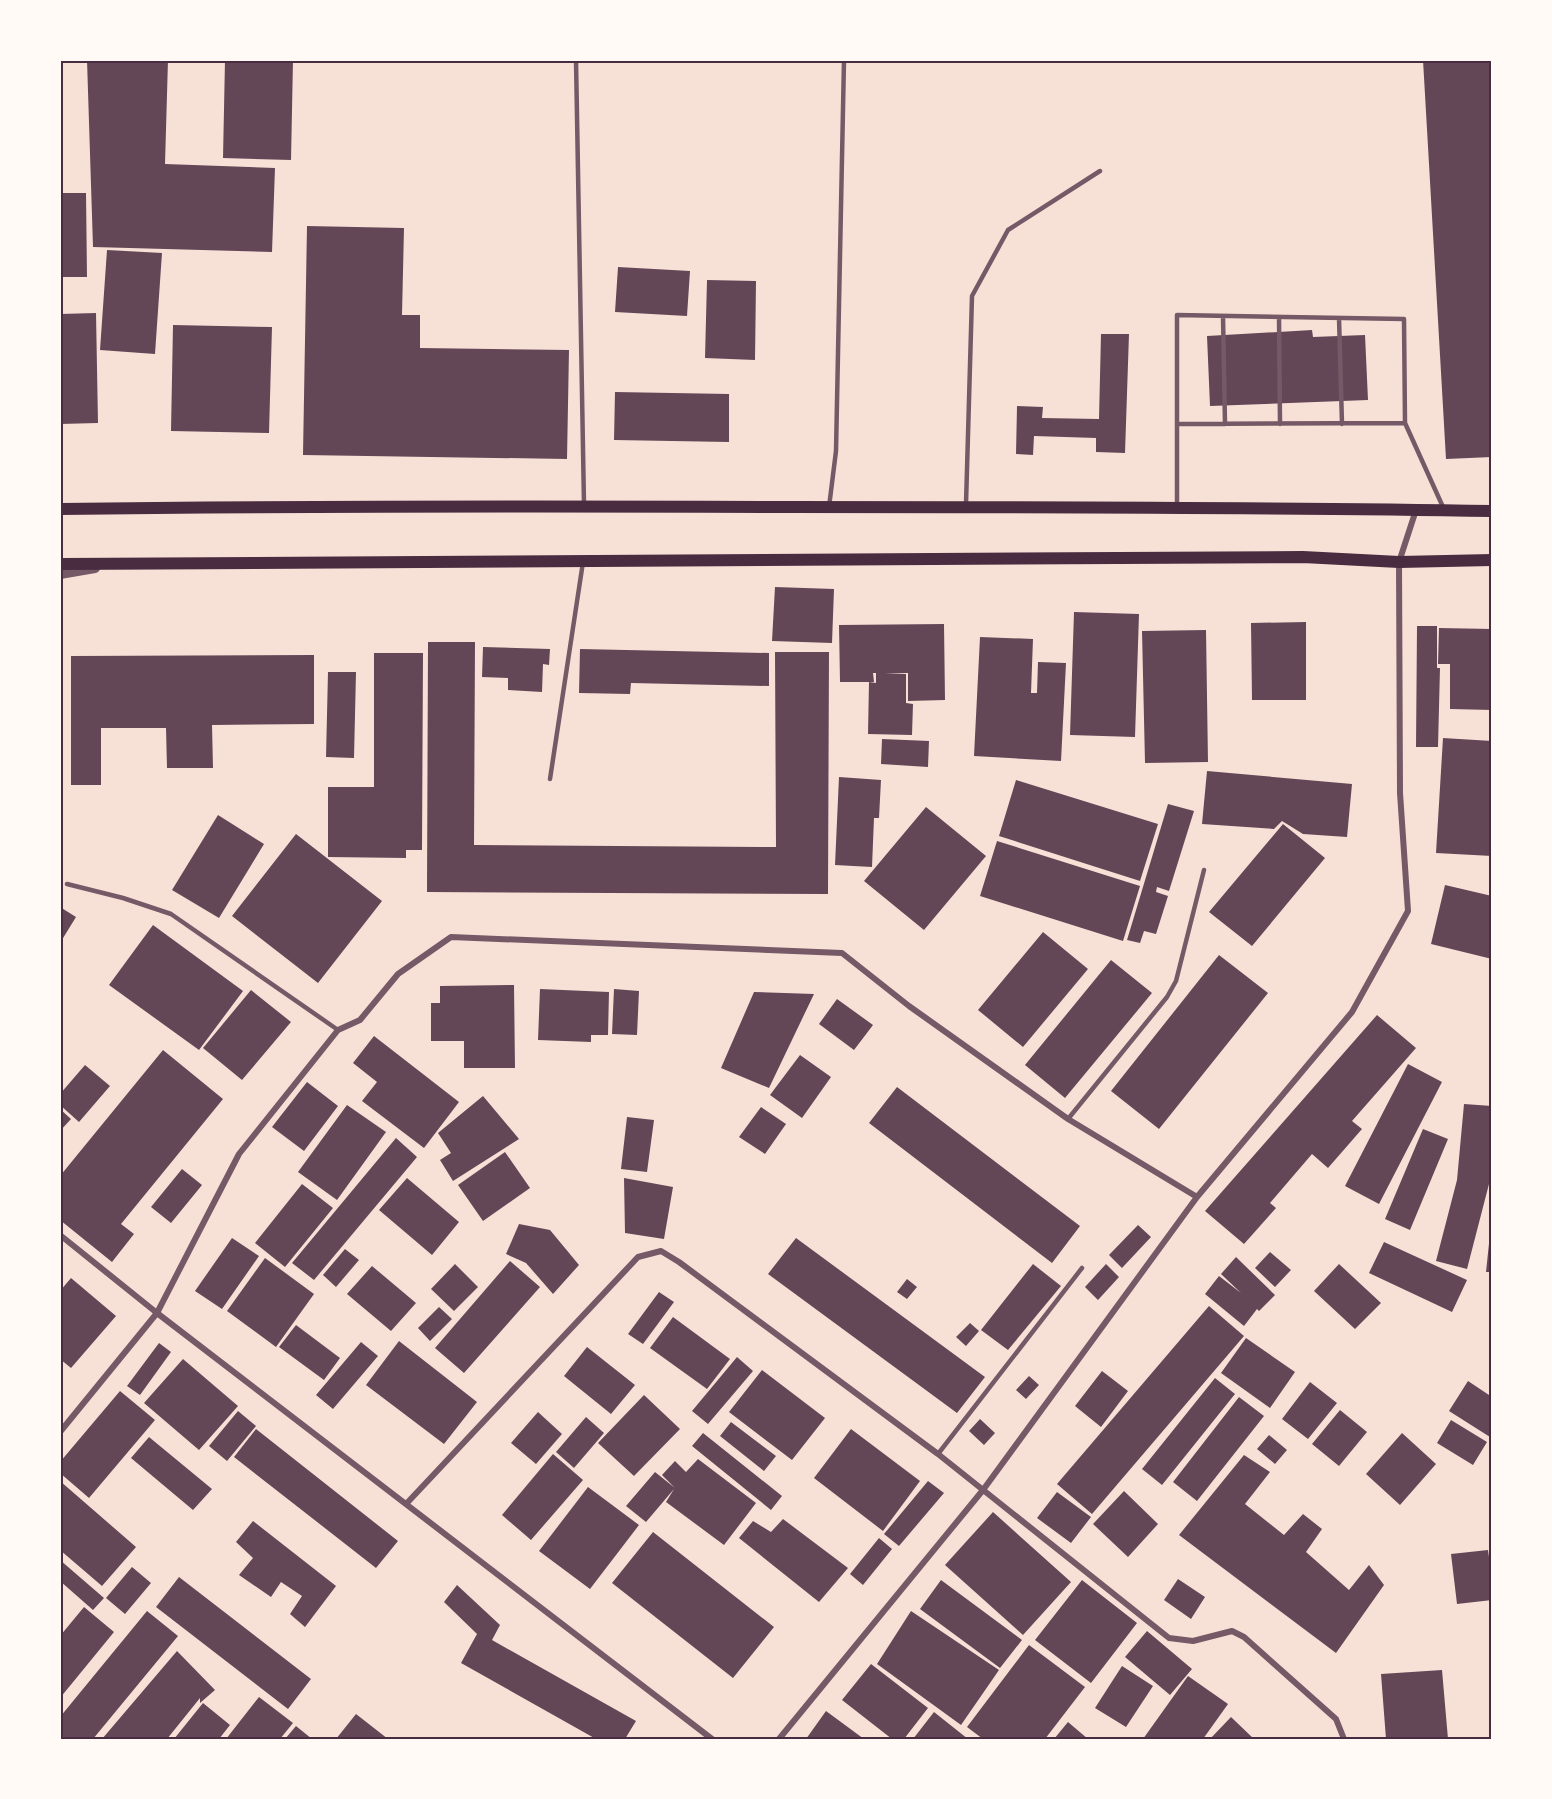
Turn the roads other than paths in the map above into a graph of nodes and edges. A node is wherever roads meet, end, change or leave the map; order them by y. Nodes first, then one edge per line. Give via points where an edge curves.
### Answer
1 (576, 60) edge
2 (843, 60) edge
3 (1100, 171) dead end
4 (1224, 316) junction
5 (1279, 317) junction
6 (1339, 318) junction
7 (1342, 423) junction
8 (1405, 423) junction
9 (1177, 424) junction
10 (1225, 424) junction
11 (1280, 424) junction
12 (584, 507) junction
13 (829, 507) junction
14 (966, 507) junction
15 (1178, 507) junction
16 (60, 509) edge
17 (1417, 510) junction
18 (1444, 510) junction
19 (1492, 511) edge
20 (1492, 560) edge
21 (583, 561) junction
22 (1398, 562) junction
23 (60, 564) edge
24 (114, 564) junction
25 (60, 574) edge
26 (550, 779) dead end
27 (1204, 870) dead end
28 (67, 884) dead end
29 (338, 1030) junction
30 (1068, 1119) junction
31 (1197, 1197) junction
32 (60, 1236) edge
33 (1082, 1268) dead end
34 (157, 1313) junction
35 (60, 1432) edge
36 (938, 1454) junction
37 (983, 1490) junction
38 (407, 1503) junction
39 (712, 1739) edge
40 (779, 1739) edge
41 (1344, 1739) edge

1 - 12 lane
2 - 13 lane via 836,451
3 - 14 lane via 1008,230 972,296
4 - 5 lane
4 - 9 lane via 1177,315
4 - 10 lane
5 - 6 lane
5 - 11 lane
6 - 7 lane
6 - 8 lane via 1404,319
7 - 8 lane
7 - 11 lane
8 - 18 lane
9 - 10 lane
9 - 15 lane
10 - 11 lane
12 - 13 main road
12 - 16 main road
13 - 14 main road
14 - 15 main road
15 - 17 main road
17 - 18 main road
17 - 22 street
18 - 19 main road
20 - 22 main road
21 - 22 main road via 1303,557
21 - 24 main road
21 - 26 lane
22 - 31 street via 1400,793 1408,911 1352,1012
23 - 24 main road
24 - 25 street
27 - 30 lane via 1176,981
28 - 29 lane via 171,914
29 - 30 street via 360,1020 398,974 451,937 842,953
29 - 34 street via 239,1154
30 - 31 street
31 - 37 street
32 - 34 street
33 - 36 lane
34 - 35 street
34 - 38 street
36 - 37 street
36 - 38 street via 661,1251 638,1257
37 - 40 street
37 - 41 street via 1169,1638 1193,1641 1232,1631 1245,1637 1336,1719
38 - 39 street

